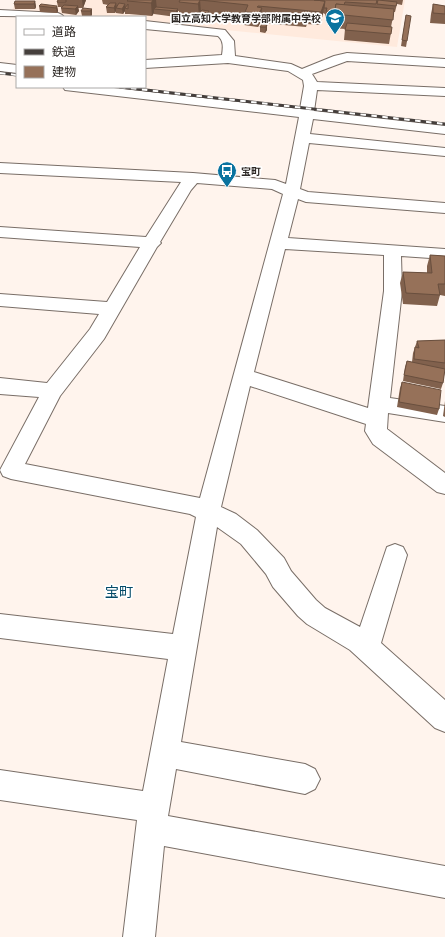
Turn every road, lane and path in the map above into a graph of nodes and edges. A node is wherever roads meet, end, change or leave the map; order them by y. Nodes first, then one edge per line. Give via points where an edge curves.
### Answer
1 (10, 0) edge
2 (2, 16) edge
3 (16, 16) edge
4 (146, 25) edge
5 (228, 59) junction
6 (445, 63) edge
7 (146, 64) edge
8 (0, 67) edge
9 (16, 69) edge
10 (304, 74) junction
11 (0, 79) edge
12 (16, 81) edge
13 (146, 83) edge
14 (311, 86) junction
15 (81, 88) edge
16 (445, 92) edge
17 (307, 108) junction
18 (445, 117) edge
19 (445, 130) edge
20 (302, 138) junction
21 (445, 152) edge
22 (0, 168) edge
23 (193, 178) junction
24 (292, 192) junction
25 (445, 208) edge
26 (0, 232) edge
27 (153, 243) junction
28 (278, 243) junction
29 (392, 250) junction
30 (445, 254) edge
31 (0, 300) edge
32 (113, 309) junction
33 (242, 376) junction
34 (0, 386) edge
35 (52, 391) junction
36 (378, 412) junction
37 (445, 414) edge
38 (5, 475) edge
39 (445, 485) edge
40 (208, 512) junction
41 (395, 554) dead end
42 (0, 626) edge
43 (184, 648) junction
44 (366, 648) junction
45 (445, 718) edge
46 (165, 753) junction
47 (305, 779) dead end
48 (0, 785) edge
49 (153, 818) junction
50 (445, 882) edge
51 (139, 937) edge

1 - 2 street
2 - 3 street
4 - 5 street via 221,33 228,41
5 - 7 street
5 - 10 street via 291,68
6 - 10 street via 347,57 338,58
8 - 9 street
10 - 14 street via 310,78
11 - 12 street
13 - 17 street
14 - 16 street
14 - 17 street
15 - 17 street
17 - 18 street
17 - 19 street
17 - 20 street
20 - 21 street
20 - 24 street
22 - 23 street
23 - 24 street via 275,185
23 - 27 street via 184,188
24 - 25 street via 306,197
24 - 28 street
26 - 27 street
27 - 32 street
28 - 29 street
28 - 33 street
29 - 30 street
29 - 36 street via 393,291
31 - 32 street
32 - 35 street via 97,334
33 - 36 street
33 - 40 street
34 - 35 street
35 - 38 street
36 - 37 street
36 - 39 street via 376,431 381,438
38 - 40 street via 194,505
40 - 43 street
40 - 44 street via 243,531 275,566 282,579 306,608
41 - 44 street
42 - 43 street
43 - 46 street
44 - 45 street
46 - 47 street
46 - 49 street
48 - 49 street
49 - 50 street
49 - 51 street

